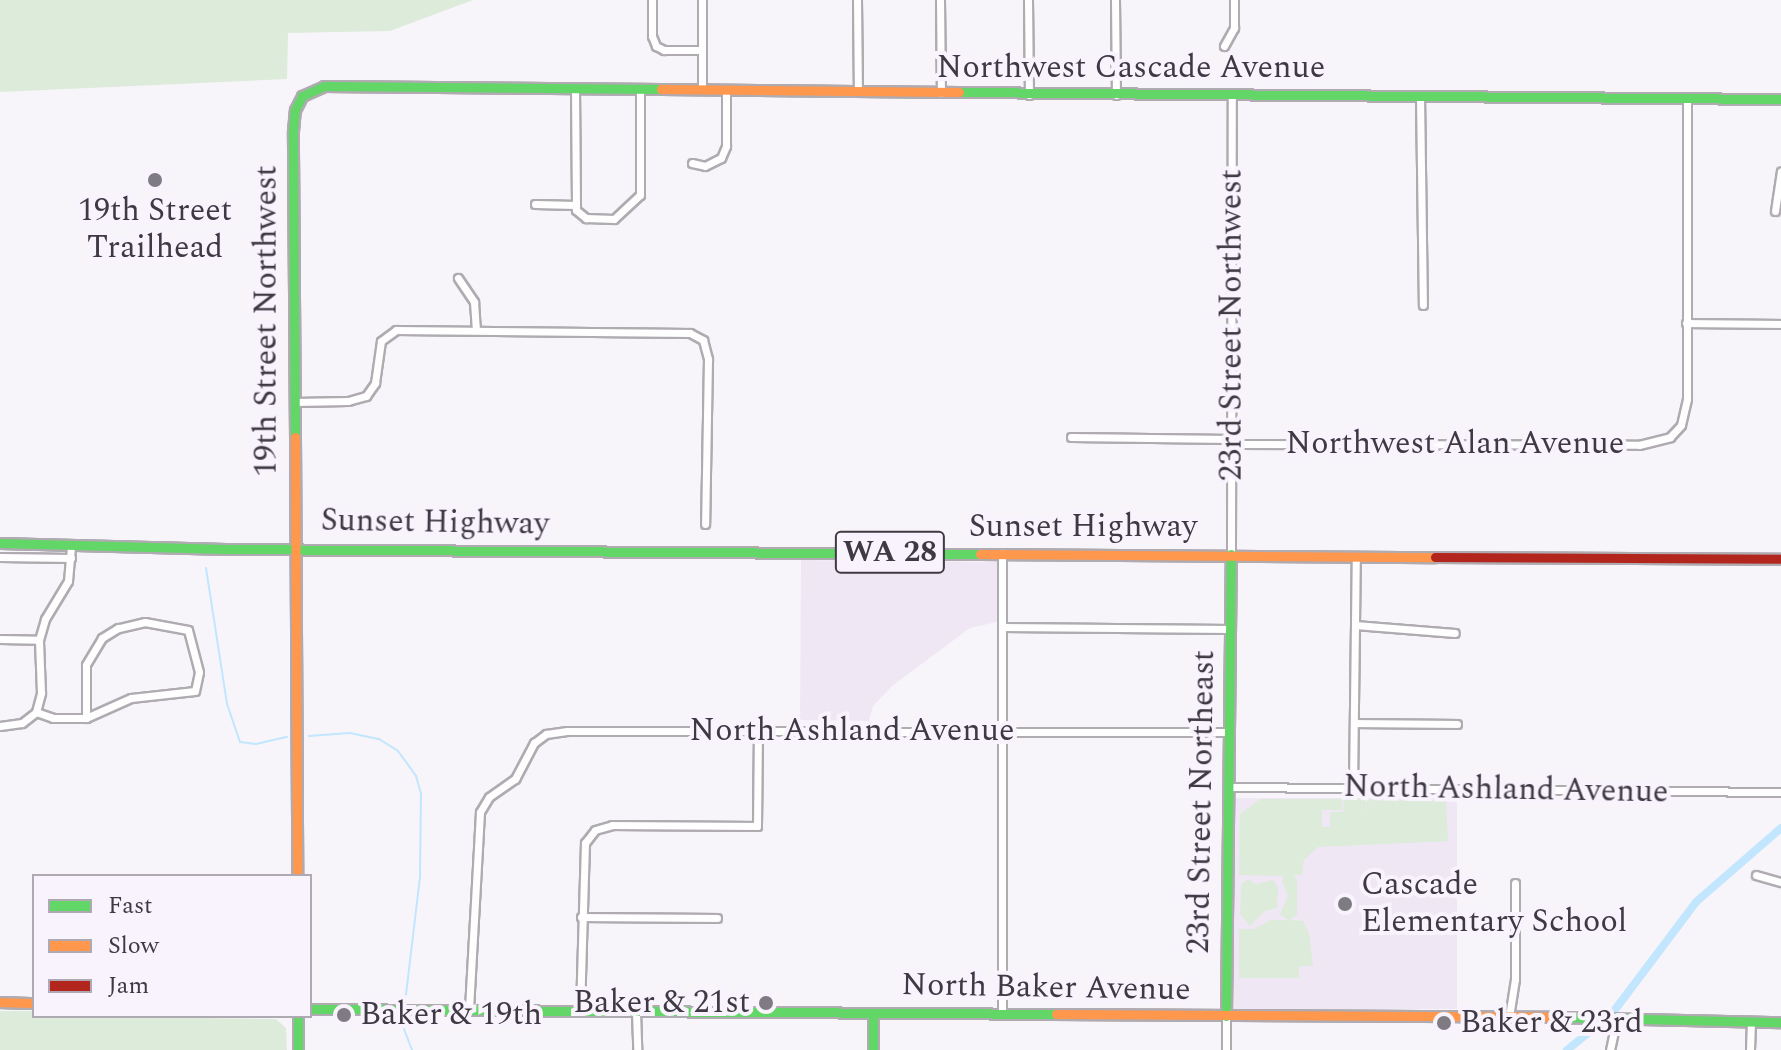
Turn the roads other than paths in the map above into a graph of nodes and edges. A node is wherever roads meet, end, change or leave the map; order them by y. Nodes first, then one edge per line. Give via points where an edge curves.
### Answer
1 (652, 0) edge
2 (702, 0) edge
3 (857, 0) edge
4 (940, 0) edge
5 (1028, 0) edge
6 (1115, 0) edge
7 (1234, 0) edge
8 (1224, 46) dead end
9 (702, 50) junction
10 (575, 89) junction
11 (640, 89) junction
12 (702, 90) junction
13 (726, 90) junction
14 (858, 92) junction
15 (941, 93) junction
16 (1029, 95) junction
17 (1116, 95) junction
18 (302, 96) joint
19 (1232, 96) junction
20 (1420, 96) junction
21 (1687, 98) junction
22 (1781, 99) edge
23 (692, 163) dead end
24 (1781, 171) edge
25 (535, 204) dead end
26 (576, 205) junction
27 (1775, 211) dead end
28 (458, 278) dead end
29 (1423, 305) dead end
30 (1686, 323) junction
31 (1781, 324) edge
32 (476, 330) junction
33 (295, 402) junction
34 (1071, 437) dead end
35 (1231, 441) junction
36 (705, 524) dead end
37 (0, 543) edge
38 (71, 545) junction
39 (292, 547) junction
40 (1002, 553) junction
41 (1231, 554) junction
42 (1356, 556) junction
43 (0, 557) edge
44 (71, 558) junction
45 (1781, 559) edge
46 (1355, 625) junction
47 (1003, 627) junction
48 (1230, 629) junction
49 (1455, 633) dead end
50 (0, 639) edge
51 (39, 640) junction
52 (36, 712) junction
53 (86, 718) junction
54 (1354, 723) junction
55 (1457, 724) dead end
56 (0, 726) edge
57 (758, 731) junction
58 (1002, 731) junction
59 (1229, 732) junction
60 (1230, 787) junction
61 (1353, 787) junction
62 (1781, 792) edge
63 (297, 874) edge
64 (1756, 875) dead end
65 (1781, 882) edge
66 (1515, 883) dead end
67 (581, 917) junction
68 (717, 918) dead end
69 (0, 1002) edge
70 (32, 1003) edge
71 (312, 1009) edge
72 (469, 1009) junction
73 (580, 1011) junction
74 (636, 1012) junction
75 (873, 1013) junction
76 (1002, 1013) junction
77 (1226, 1016) junction
78 (1509, 1017) junction
79 (298, 1018) edge
80 (1617, 1018) junction
81 (1751, 1022) junction
82 (1781, 1022) edge
83 (298, 1050) edge
84 (637, 1050) edge
85 (873, 1050) edge
86 (1226, 1050) edge
87 (1610, 1050) edge
88 (1750, 1050) edge

1 - 9 street via 656,46
2 - 9 street
3 - 14 street
4 - 15 street
5 - 16 street
6 - 17 street
7 - 8 street via 1234,28
9 - 12 street
10 - 11 main road, Northwest Cascade Avenue
10 - 18 main road, Northwest Cascade Avenue via 324,86
10 - 26 street
11 - 12 main road, Northwest Cascade Avenue
11 - 26 street via 640,195 614,219 586,218
12 - 13 main road, Northwest Cascade Avenue
13 - 14 main road, Northwest Cascade Avenue
13 - 23 street via 726,146 721,158 705,166
14 - 15 main road, Northwest Cascade Avenue
15 - 16 main road, Northwest Cascade Avenue
16 - 17 main road, Northwest Cascade Avenue
17 - 19 main road, Northwest Cascade Avenue
18 - 33 main road, 19th Street Northwest via 293,131
19 - 20 main road, Northwest Cascade Avenue
19 - 35 street, 23rd Street Northwest
20 - 21 main road, Northwest Cascade Avenue
20 - 29 street
21 - 22 main road, Northwest Cascade Avenue
21 - 30 street
24 - 27 street
25 - 26 street
28 - 32 street via 474,302
30 - 31 street
30 - 35 street, Northwest Alan Avenue via 1686,409 1676,431 1661,441
32 - 33 street via 391,332 381,341 375,383 366,396
32 - 36 street via 674,331 700,336 707,352
33 - 39 main road, 19th Street Northwest
34 - 35 street, Northwest Alan Avenue
35 - 41 street, 23rd Street Northwest
37 - 38 main road, Sunset Highway / WA 28
38 - 39 main road, Sunset Highway / WA 28
38 - 44 street
39 - 40 main road, Sunset Highway / WA 28
39 - 63 main road, 19th Street Northwest
40 - 41 main road, Sunset Highway / WA 28
40 - 47 street
41 - 42 main road, Sunset Highway / WA 28
41 - 48 main road, 23rd Street Northeast
42 - 45 main road, Sunset Highway / WA 28
42 - 46 street
43 - 44 street
44 - 51 street via 68,581
46 - 49 street
46 - 54 street
47 - 48 street
47 - 58 street
48 - 59 main road, 23rd Street Northeast
50 - 51 street
51 - 52 street via 41,693
52 - 53 street
52 - 56 street via 22,723
53 - 53 street via 131,698 195,691 199,672 188,630 145,622 102,638 86,665
54 - 55 street
54 - 61 street
57 - 58 street, North Ashland Avenue
57 - 67 street via 757,826 612,825 595,830 585,843
57 - 72 street, North Ashland Avenue via 555,731 536,740 515,779 484,803 478,824
58 - 59 street, North Ashland Avenue
58 - 76 street
59 - 60 main road, 23rd Street Northeast
60 - 61 street, North Ashland Avenue
60 - 77 main road, 23rd Street Northeast
61 - 62 street, North Ashland Avenue
64 - 65 street
66 - 78 street via 1515,979
67 - 68 street
67 - 73 street
69 - 70 main road
71 - 72 main road, North Baker Avenue
72 - 73 main road, North Baker Avenue
73 - 74 main road, North Baker Avenue
74 - 75 main road, North Baker Avenue
74 - 84 street
75 - 76 main road, North Baker Avenue
75 - 85 main road
76 - 77 main road, North Baker Avenue
77 - 78 main road, North Baker Avenue
77 - 86 street, 23rd Street Northeast
78 - 80 main road, North Baker Avenue
79 - 83 main road
80 - 81 main road, North Baker Avenue
80 - 87 street
81 - 82 main road, North Baker Avenue
81 - 88 street

